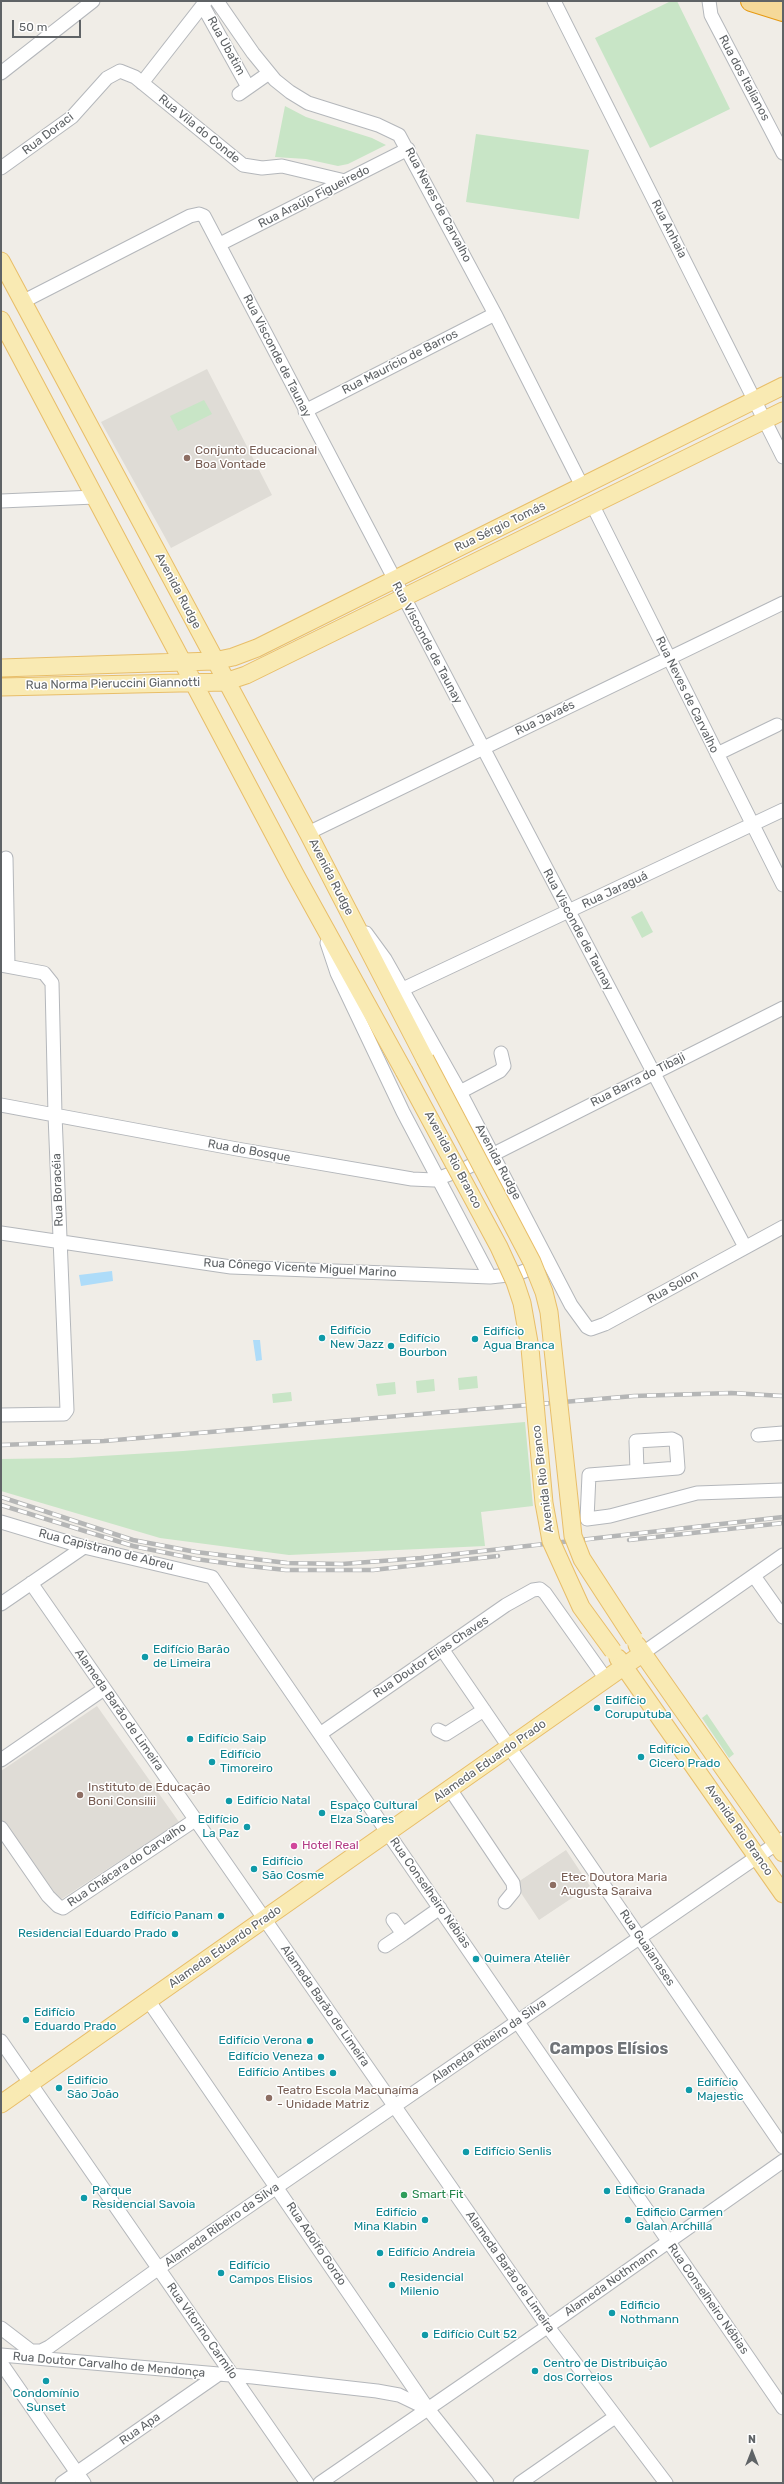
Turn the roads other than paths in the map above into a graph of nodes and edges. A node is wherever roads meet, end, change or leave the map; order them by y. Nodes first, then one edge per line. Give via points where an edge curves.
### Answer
1 (93, 1) edge
2 (218, 1) edge
3 (554, 1) edge
4 (709, 1) edge
5 (751, 1) edge
6 (205, 3) edge
7 (783, 11) edge
8 (1, 73) edge
9 (129, 73) joint
10 (269, 73) junction
11 (142, 82) junction
12 (408, 149) junction
13 (783, 153) edge
14 (1, 168) edge
15 (345, 181) junction
16 (220, 244) junction
17 (1, 261) edge
18 (24, 301) junction
19 (495, 314) junction
20 (1, 320) edge
21 (783, 386) edge
22 (755, 399) junction
23 (306, 411) junction
24 (783, 411) edge
25 (765, 420) junction
26 (783, 457) edge
27 (582, 486) junction
28 (95, 497) junction
29 (1, 500) edge
30 (592, 504) junction
31 (394, 580) junction
32 (403, 598) junction
33 (783, 603) edge
34 (669, 658) junction
35 (214, 661) junction
36 (184, 662) junction
37 (1, 668) edge
38 (195, 681) junction
39 (225, 682) junction
40 (1, 687) edge
41 (777, 725) dead end
42 (482, 748) junction
43 (717, 754) junction
44 (783, 810) edge
45 (752, 825) junction
46 (308, 833) junction
47 (6, 858) dead end
48 (783, 885) edge
49 (569, 912) junction
50 (321, 920) junction
51 (354, 922) junction
52 (4, 966) edge
53 (403, 989) junction
54 (783, 1008) edge
55 (501, 1053) dead end
56 (425, 1059) joint
57 (654, 1072) junction
58 (460, 1092) junction
59 (1, 1106) edge
60 (55, 1115) junction
61 (494, 1153) junction
62 (438, 1179) junction
63 (783, 1227) edge
64 (1, 1233) edge
65 (59, 1242) junction
66 (745, 1247) junction
67 (550, 1261) junction
68 (490, 1277) junction
69 (571, 1304) joint
70 (1, 1415) edge
71 (783, 1433) edge
72 (758, 1435) dead end
73 (636, 1471) dead end
74 (783, 1490) edge
75 (1, 1522) edge
76 (84, 1547) junction
77 (783, 1555) edge
78 (754, 1576) junction
79 (212, 1577) joint
80 (31, 1583) junction
81 (1, 1604) edge
82 (783, 1618) edge
83 (442, 1649) junction
84 (643, 1654) junction
85 (624, 1666) junction
86 (606, 1679) junction
87 (104, 1689) junction
88 (484, 1710) junction
89 (438, 1730) dead end
90 (320, 1734) junction
91 (510, 1747) junction
92 (1, 1760) edge
93 (450, 1789) junction
94 (195, 1820) junction
95 (1, 1828) edge
96 (388, 1833) junction
97 (781, 1845) edge
98 (757, 1857) junction
99 (783, 1894) edge
100 (505, 1902) dead end
101 (440, 1908) junction
102 (264, 1919) junction
103 (393, 1920) dead end
104 (403, 1934) junction
105 (639, 1937) junction
106 (385, 1946) dead end
107 (148, 2000) junction
108 (518, 2021) junction
109 (1, 2041) edge
110 (30, 2083) junction
111 (1, 2104) edge
112 (395, 2106) junction
113 (783, 2147) edge
114 (783, 2161) edge
115 (277, 2187) junction
116 (668, 2241) junction
117 (158, 2268) junction
118 (548, 2327) junction
119 (1, 2328) edge
120 (51, 2353) junction
121 (1, 2355) edge
122 (1, 2363) edge
123 (219, 2374) junction
124 (233, 2376) junction
125 (783, 2408) edge
126 (428, 2409) junction
127 (615, 2417) junction
128 (81, 2478) edge
129 (62, 2483) edge
130 (307, 2483) edge
131 (320, 2483) edge
132 (487, 2483) edge
133 (520, 2483) edge
134 (666, 2483) edge

1 - 8 street
2 - 10 street, Rua Neves de Carvalho
3 - 22 street, Rua Anhaia
4 - 13 street, Rua dos Italianos via 711,15
5 - 7 highway
6 - 10 street, Rua Ubatim via 244,91
6 - 11 street
9 - 11 street, Rua Vila do Conde
9 - 14 street, Rua Doraci via 120,71 111,74 72,117
10 - 12 street, Rua Neves de Carvalho via 290,92 308,103 394,131
11 - 15 street, Rua Vila do Conde via 243,165 262,168 282,166
12 - 15 street, Rua Araújo Figueiredo
12 - 19 street, Rua Neves de Carvalho
15 - 16 street, Rua Araújo Figueiredo
16 - 18 street, Rua Visconde de Taunay via 204,216 190,216
16 - 23 street, Rua Visconde de Taunay
17 - 18 main road, Avenida Rudge
18 - 35 main road, Avenida Rudge
19 - 23 street, Rua Maurício de Barros
19 - 27 street, Rua Neves de Carvalho
20 - 28 main road
21 - 22 main road, Rua Sérgio Tomás
22 - 25 street, Rua Anhaia
22 - 27 main road, Rua Sérgio Tomás
23 - 31 street, Rua Visconde de Taunay
24 - 25 main road, Rua Sérgio Tomás
25 - 26 street, Rua Anhaia
25 - 30 main road, Rua Sérgio Tomás
27 - 31 main road, Rua Sérgio Tomás
28 - 29 street
28 - 36 main road
30 - 32 main road, Rua Sérgio Tomás
30 - 34 street, Rua Neves de Carvalho
31 - 32 street, Rua Visconde de Taunay
31 - 35 main road, Rua Sérgio Tomás via 258,648
32 - 39 main road, Rua Sérgio Tomás via 246,675
32 - 42 street, Rua Visconde de Taunay
33 - 34 street, Rua Javaés
34 - 42 street, Rua Javaés
34 - 43 street, Rua Neves de Carvalho
35 - 36 main road, Rua Norma Pieruccini Giannotti
35 - 39 main road, Avenida Rudge
36 - 37 main road, Rua Norma Pieruccini Giannotti
36 - 38 main road
38 - 39 main road, Rua Norma Pieruccini Giannotti
38 - 40 main road, Rua Norma Pieruccini Giannotti
38 - 50 main road
39 - 46 main road, Avenida Rudge
41 - 43 street
42 - 46 street, Rua Javaés
42 - 49 street, Rua Visconde de Taunay
43 - 45 street, Rua Neves de Carvalho
44 - 45 street, Rua Jaraguá
45 - 48 street, Rua Neves de Carvalho
45 - 49 street, Rua Jaraguá
46 - 51 main road, Avenida Rudge
47 - 52 street
49 - 53 street, Rua Jaraguá
49 - 57 street, Rua Visconde de Taunay
50 - 62 street via 337,973
50 - 85 main road, Avenida Rio Branco, bridge via 496,1240 515,1282 530,1348 544,1503 551,1541 581,1607
51 - 53 street, Avenida Rudge via 373,942
51 - 56 main road, Avenida Rudge
52 - 60 street, Rua Boracéia via 39,971 49,978 53,992
53 - 58 street, Avenida Rudge
54 - 57 street, Rua Barra do Tibaji
55 - 58 street via 504,1066 500,1071
56 - 84 main road, Avenida Rio Branco, bridge via 532,1262 544,1292 549,1312 574,1536 582,1559
57 - 61 street, Rua Barra do Tibaji
57 - 66 street, Rua Visconde de Taunay
58 - 61 street, Avenida Rudge
59 - 60 street, Rua do Bosque
60 - 62 street, Rua do Bosque via 399,1177
60 - 65 street, Rua Boracéia
61 - 62 street, Rua do Bosque
61 - 67 street, Avenida Rudge
62 - 68 street
63 - 66 street, Rua Solon
64 - 65 street, Rua Cônego Vicente Miguel Marino
65 - 68 street, Rua Cônego Vicente Miguel Marino via 231,1267
65 - 70 street, Rua Boracéia via 67,1410 64,1414
66 - 69 street, Rua Solon via 598,1327 587,1327
67 - 68 street, Rua Cônego Vicente Miguel Marino via 517,1274
67 - 69 street, Avenida Rudge
71 - 72 street
73 - 74 street via 588,1475 587,1519 610,1516 697,1493
75 - 76 street, Rua Capistrano de Abreu
76 - 79 street, Rua Capistrano de Abreu
76 - 80 street
77 - 78 street, Alameda Eduardo Prado
78 - 82 street
78 - 84 street, Alameda Eduardo Prado
79 - 90 street, Rua Conselheiro Nébias
80 - 81 street
80 - 87 street, Alameda Barão de Limeira
83 - 86 street, Rua Doutor Elias Chaves via 523,1595 537,1589 545,1593
83 - 88 street, Rua Guaianases
83 - 90 street, Rua Doutor Elias Chaves
84 - 85 main road, Alameda Eduardo Prado
84 - 97 main road, Avenida Rio Branco
85 - 86 main road, Alameda Eduardo Prado
85 - 98 main road, Avenida Rio Branco
86 - 91 main road, Alameda Eduardo Prado
87 - 92 street
87 - 94 street, Alameda Barão de Limeira
88 - 89 street via 446,1734
88 - 91 street, Rua Guaianases
90 - 96 street, Rua Conselheiro Nébias
91 - 93 main road, Alameda Eduardo Prado
91 - 105 street, Rua Guaianases
93 - 96 main road, Alameda Eduardo Prado
93 - 100 street via 513,1883 514,1891
94 - 95 street, Rua Chácara do Carvalho via 63,1908 48,1896
94 - 102 street, Alameda Barão de Limeira
96 - 101 street, Rua Conselheiro Nébias
96 - 102 main road, Alameda Eduardo Prado
97 - 98 street, Alameda Ribeiro da Silva
98 - 99 main road, Avenida Rio Branco
98 - 105 street, Alameda Ribeiro da Silva
101 - 104 street
101 - 108 street, Rua Conselheiro Nébias
102 - 107 main road, Alameda Eduardo Prado
102 - 112 street, Alameda Barão de Limeira
103 - 104 street
104 - 106 street
105 - 108 street, Alameda Ribeiro da Silva
105 - 113 street, Rua Guaianases
107 - 110 main road, Alameda Eduardo Prado
107 - 115 street, Rua Adolfo Gordo
108 - 112 street, Alameda Ribeiro da Silva
108 - 116 street, Rua Conselheiro Nébias
109 - 110 street, Rua Vitorino Carmilo
110 - 111 main road, Alameda Eduardo Prado
110 - 117 street, Rua Vitorino Carmilo
112 - 115 street, Alameda Ribeiro da Silva
112 - 118 street, Alameda Barão de Limeira
114 - 116 street, Alameda Nothmann
115 - 117 street, Alameda Ribeiro da Silva
115 - 126 street, Rua Adolfo Gordo
116 - 118 street, Alameda Nothmann
116 - 125 street, Rua Conselheiro Nébias
117 - 120 street, Alameda Ribeiro da Silva
117 - 124 street, Rua Vitorino Carmilo
118 - 126 street, Alameda Nothmann
118 - 127 street, Alameda Barão de Limeira
119 - 120 street, Alameda Ribeiro da Silva via 31,2351
120 - 121 street, Rua Doutor Carvalho de Mendonça
120 - 123 street, Rua Doutor Carvalho de Mendonça
122 - 128 street
123 - 124 street, Rua Doutor Carvalho de Mendonça
123 - 128 street, Rua Apa
124 - 126 street, Rua Doutor Carvalho de Mendonça via 377,2390 399,2395
124 - 130 street, Rua Vitorino Carmilo
126 - 131 street, Alameda Nothmann
126 - 132 street, Rua Adolfo Gordo
127 - 133 street
127 - 134 street, Alameda Barão de Limeira
128 - 129 street, Rua Apa

